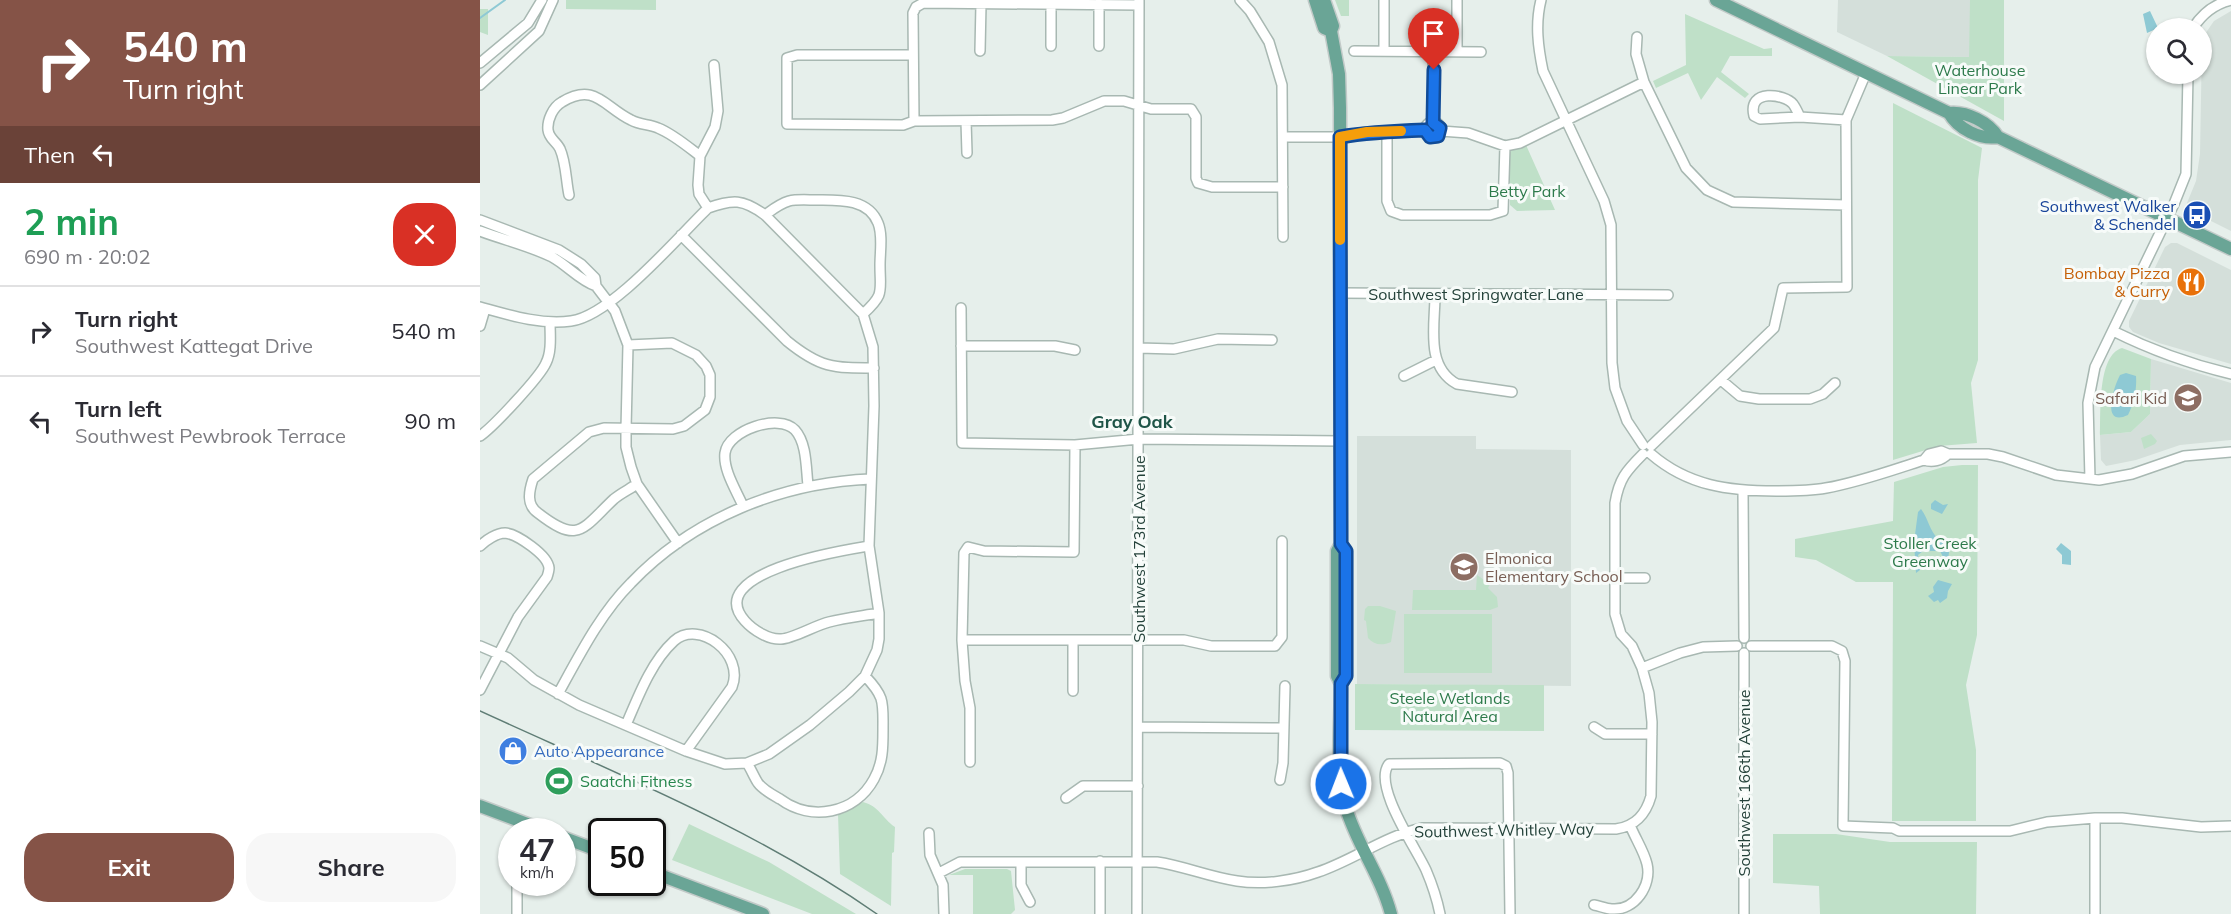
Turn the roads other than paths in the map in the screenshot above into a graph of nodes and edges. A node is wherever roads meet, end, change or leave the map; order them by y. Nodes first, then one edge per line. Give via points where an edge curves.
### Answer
1 (542, 0) edge
2 (553, 0) edge
3 (1240, 0) edge
4 (1315, 0) edge
5 (1324, 0) edge
6 (1384, 0) edge
7 (1457, 0) edge
8 (1541, 0) edge
9 (1716, 0) edge
10 (2231, 0) edge
11 (1139, 2) edge
12 (981, 4) junction
13 (1051, 4) junction
14 (1099, 4) junction
15 (2200, 18) edge
16 (1331, 31) junction
17 (1637, 37) dead end
18 (1051, 46) dead end
19 (1099, 46) dead end
20 (1384, 50) junction
21 (1434, 50) junction
22 (1457, 50) junction
23 (980, 51) dead end
24 (1354, 51) dead end
25 (1481, 51) dead end
26 (913, 55) junction
27 (480, 63) edge
28 (714, 65) dead end
29 (1866, 73) junction
30 (1644, 82) junction
31 (2188, 84) edge
32 (480, 85) edge
33 (1139, 106) junction
34 (1800, 117) junction
35 (1564, 119) junction
36 (1846, 120) junction
37 (914, 121) junction
38 (966, 121) junction
39 (1433, 123) junction
40 (1425, 130) junction
41 (1387, 131) junction
42 (1441, 131) junction
43 (1284, 137) junction
44 (1340, 137) junction
45 (1505, 146) junction
46 (967, 153) dead end
47 (700, 156) junction
48 (1283, 187) junction
49 (569, 195) dead end
50 (1846, 205) junction
51 (708, 208) junction
52 (765, 215) junction
53 (480, 220) edge
54 (2167, 220) junction
55 (480, 231) edge
56 (681, 235) junction
57 (1283, 237) dead end
58 (2231, 249) edge
59 (596, 286) junction
60 (1340, 293) junction
61 (1612, 294) junction
62 (1436, 295) junction
63 (1668, 295) dead end
64 (610, 303) junction
65 (483, 308) edge
66 (961, 308) dead end
67 (863, 314) junction
68 (550, 322) junction
69 (480, 326) edge
70 (2113, 331) junction
71 (1272, 339) dead end
72 (628, 345) junction
73 (961, 346) junction
74 (1139, 348) junction
75 (1075, 350) dead end
76 (1436, 360) junction
77 (874, 368) junction
78 (2231, 374) edge
79 (1404, 376) dead end
80 (1721, 380) junction
81 (1835, 383) dead end
82 (1512, 392) dead end
83 (626, 429) junction
84 (480, 436) edge
85 (1139, 440) junction
86 (1341, 441) junction
87 (1075, 444) junction
88 (1647, 450) junction
89 (2231, 452) edge
90 (870, 479) junction
91 (2090, 479) junction
92 (638, 484) junction
93 (808, 485) junction
94 (1743, 491) junction
95 (743, 506) junction
96 (1282, 541) dead end
97 (678, 543) junction
98 (480, 546) edge
99 (869, 546) junction
100 (1615, 578) junction
101 (1645, 578) dead end
102 (879, 613) junction
103 (962, 640) junction
104 (1073, 640) junction
105 (1139, 640) junction
106 (480, 646) edge
107 (1744, 648) junction
108 (499, 653) junction
109 (1642, 668) junction
110 (866, 676) junction
111 (1284, 686) dead end
112 (480, 690) edge
113 (1073, 691) dead end
114 (558, 694) junction
115 (626, 725) junction
116 (1138, 727) junction
117 (1594, 727) dead end
118 (1284, 728) junction
119 (1652, 734) junction
120 (686, 751) junction
121 (970, 762) dead end
122 (747, 763) junction
123 (1280, 780) dead end
124 (1138, 786) junction
125 (1066, 798) dead end
126 (480, 806) edge
127 (506, 818) edge
128 (2095, 818) junction
129 (1630, 825) junction
130 (2231, 826) edge
131 (1509, 828) junction
132 (1406, 831) junction
133 (929, 833) dead end
134 (1364, 852) junction
135 (1100, 861) junction
136 (1021, 862) junction
137 (1138, 862) junction
138 (939, 873) junction
139 (666, 878) edge
140 (517, 896) edge
141 (1030, 902) dead end
142 (1594, 905) dead end
143 (735, 909) edge
144 (517, 914) edge
145 (763, 914) edge
146 (944, 914) edge
147 (1100, 914) edge
148 (1137, 914) edge
149 (1391, 914) edge
150 (1440, 914) edge
151 (1510, 914) edge
152 (1744, 914) edge
153 (2095, 914) edge

1 - 27 street via 524,28
2 - 32 street via 539,32
3 - 43 street via 1269,42 1280,75
4 - 16 main road via 1324,28
5 - 16 main road via 1334,26
6 - 20 street
7 - 22 street
8 - 35 street via 1538,48 1543,72
9 - 29 main road
10 - 15 street
11 - 14 street
11 - 33 street, Southwest 173rd Avenue
12 - 13 street
12 - 23 street
12 - 26 street via 923,3 916,7
13 - 14 street
13 - 18 street
14 - 19 street
16 - 44 main road via 1339,74
17 - 30 street via 1636,54
20 - 21 street
20 - 24 street
21 - 22 street
21 - 39 street
22 - 25 street
26 - 37 street
26 - 37 street via 787,58 786,118 787,124 798,126 903,125
28 - 47 street via 718,111 707,147
29 - 36 street
29 - 54 main road via 1949,113 1959,112 1990,126 1998,137
30 - 35 street
30 - 50 street via 1686,168 1707,190 1732,202
31 - 54 street via 2187,166 2184,183
33 - 38 street via 1124,100 1104,101 1052,120
33 - 48 street via 1194,112 1198,183 1212,187
33 - 74 street, Southwest 173rd Avenue
34 - 34 street via 1783,97 1754,100 1754,116 1760,119
34 - 36 street
35 - 45 street via 1520,143
35 - 61 street via 1604,201 1611,225
36 - 50 street
37 - 38 street
38 - 46 street
39 - 40 street
39 - 42 street
40 - 41 street
40 - 42 street via 1433,138
41 - 44 street
41 - 45 street via 1387,201 1391,211 1402,215 1490,215 1503,211
42 - 45 street via 1468,133
43 - 44 street
43 - 48 street
44 - 60 main road
47 - 49 street via 657,127 624,117 597,97 585,93 571,97 558,105 548,130 560,148
47 - 51 street via 699,194
48 - 57 street
50 - 80 street via 1847,287 1783,288 1774,328
51 - 52 street via 739,202
51 - 56 street
52 - 67 street
52 - 67 street via 791,200 846,200 872,213 880,236 880,292 877,301
53 - 59 street via 559,250 589,272
54 - 58 main road
54 - 70 street
55 - 59 street via 549,256
56 - 64 street
56 - 77 street via 805,356 837,368
59 - 64 street
60 - 62 street, Southwest Springwater Lane
60 - 86 main road
61 - 62 street, Southwest Springwater Lane
61 - 63 street, Southwest Springwater Lane
61 - 88 street via 1615,388 1627,421
62 - 76 street
64 - 68 street via 586,318
64 - 72 street
65 - 68 street
65 - 69 street
66 - 73 street
67 - 77 street via 873,347
68 - 84 street via 550,348 540,375
70 - 78 street via 2167,355
70 - 91 street via 2095,367 2088,403
71 - 74 street via 1218,339 1174,349
72 - 83 street
72 - 83 street via 660,342 685,348 706,366 712,386 705,410 684,426
73 - 75 street via 1055,346
73 - 87 street via 962,443
74 - 85 street, Southwest 173rd Avenue
76 - 79 street
76 - 82 street via 1445,376 1457,384
77 - 90 street
80 - 81 street via 1740,396 1759,399 1810,399
80 - 88 street
83 - 92 street via 631,467
83 - 92 street via 589,432 533,480 530,502 535,512 563,530 575,531
85 - 86 street
85 - 87 street
85 - 105 street, Southwest 173rd Avenue
86 - 134 main road via 1341,544 1346,551 1341,784 1350,821
87 - 103 street via 1074,552 984,551 969,547 962,563
88 - 94 street via 1673,471 1700,483
88 - 100 street via 1625,472 1618,486
89 - 91 street via 2184,456 2132,474
90 - 93 street
90 - 99 street
91 - 94 street via 2056,475 1996,456 1965,453 1924,460 1824,489
92 - 97 street
93 - 95 street
93 - 95 street via 802,443 795,429 773,422 760,425 732,439 725,454
94 - 107 street via 1744,638 1739,640
95 - 97 street
96 - 105 street via 1282,637 1275,646
97 - 114 street via 631,583 588,639
98 - 108 street via 504,533 514,536 540,553 550,570
99 - 102 street
99 - 102 street via 794,561 768,572 746,586 738,598 738,607 751,628 782,640 829,622
100 - 101 street
100 - 109 street via 1615,614 1621,634 1632,646
102 - 110 street via 877,650
103 - 104 street
103 - 121 street via 970,708
104 - 105 street
104 - 113 street
105 - 116 street, Southwest 173rd Avenue
106 - 108 street
107 - 109 street via 1703,647
107 - 128 street via 1832,646 1842,651 1843,826 1899,831 2010,831 2047,822
107 - 152 street, Southwest 166th Avenue
108 - 112 street
108 - 114 street
109 - 119 street via 1649,693
110 - 122 street via 792,739
110 - 122 street via 881,696 883,751 875,778 855,801 827,812 790,807 759,784
111 - 118 street
114 - 115 street
115 - 120 street
115 - 120 street via 644,685 674,642 681,636 706,637 728,654 735,678
116 - 118 street
116 - 124 street, Southwest 173rd Avenue
117 - 119 street via 1605,734
118 - 123 street
119 - 129 street via 1651,796 1640,819
120 - 122 street via 725,764
124 - 125 street via 1083,786
124 - 137 street, Southwest 173rd Avenue
126 - 127 main road
128 - 130 street
128 - 153 street
129 - 131 street, Southwest Whitley Way via 1616,829
129 - 142 street via 1647,863 1644,890 1626,907 1613,910
131 - 132 street, Southwest Whitley Way
131 - 132 street via 1506,766 1393,763 1385,769 1386,782
131 - 151 street
132 - 134 street, Southwest Whitley Way
132 - 150 street via 1430,879
133 - 138 street via 930,855
134 - 137 street, Southwest Whitley Way via 1317,872 1268,882 1235,881 1179,865
134 - 149 main road
135 - 136 street, Southwest Whitley Way
135 - 137 street, Southwest Whitley Way
135 - 147 street
136 - 138 street, Southwest Whitley Way via 960,862
136 - 141 street via 1021,885
137 - 148 street, Southwest 173rd Avenue
138 - 146 street
139 - 143 main road
140 - 144 street
143 - 145 main road

